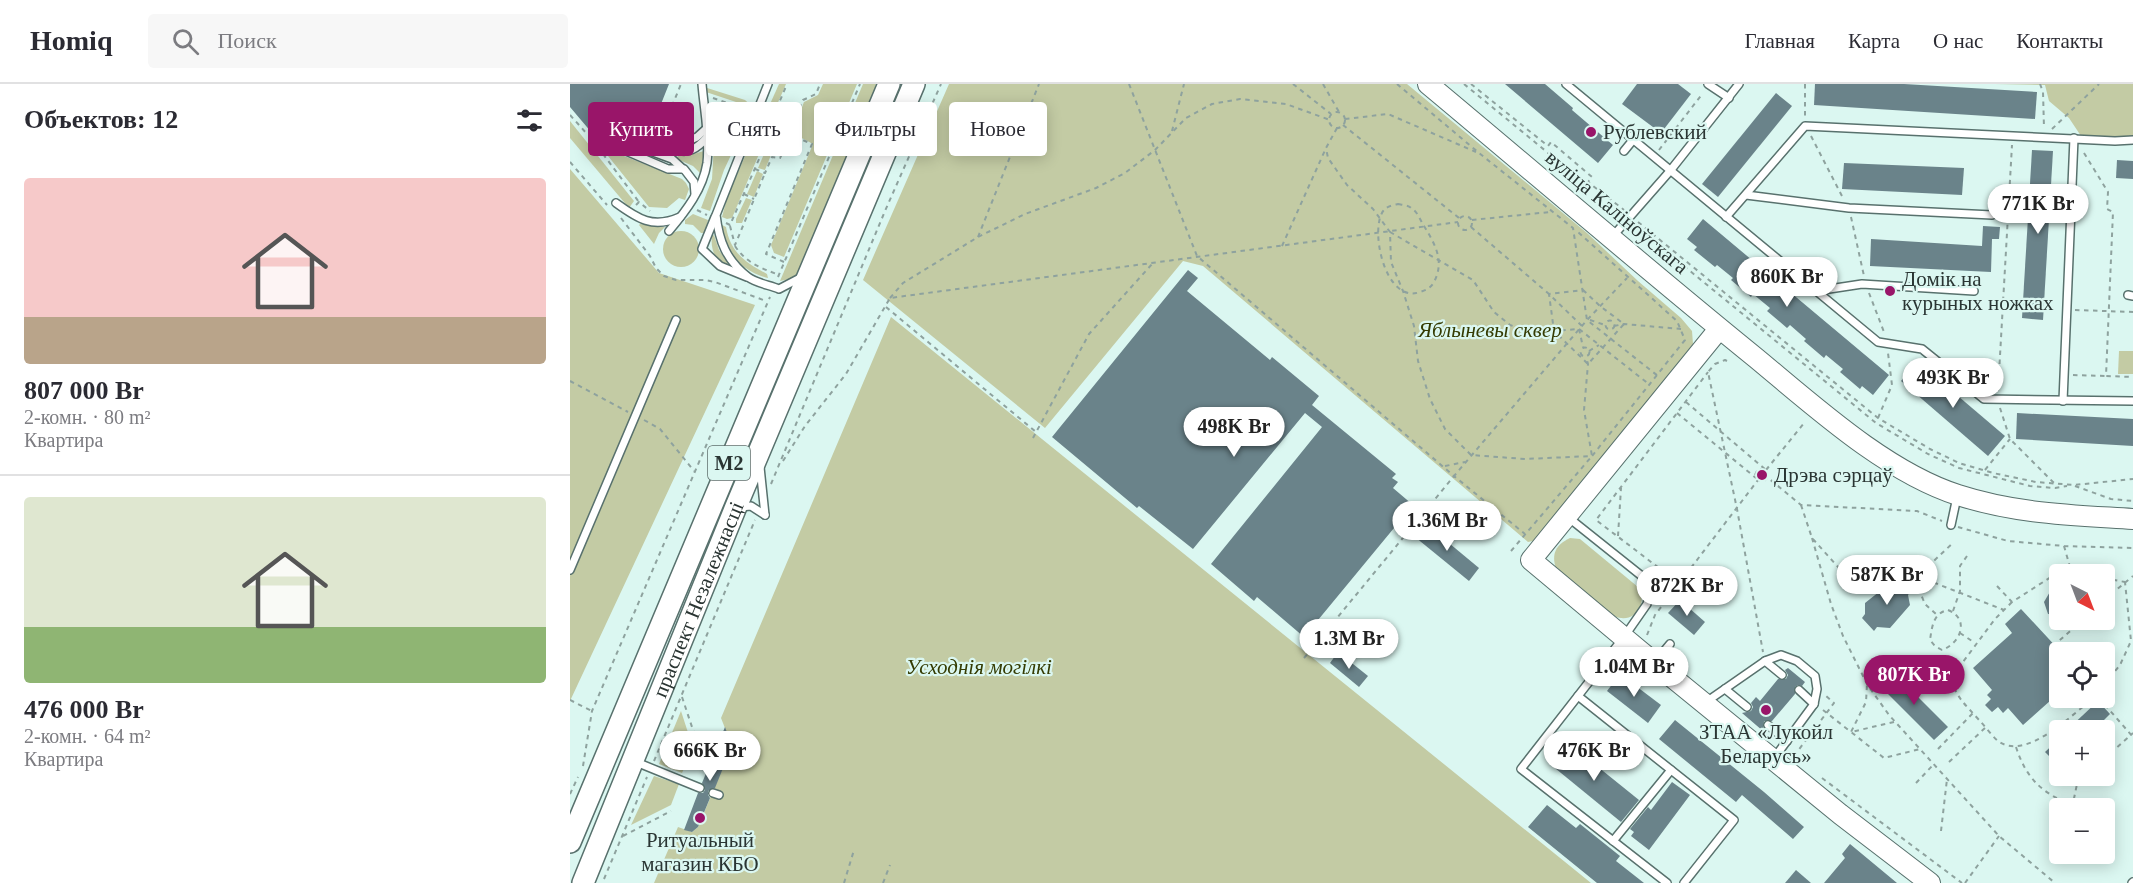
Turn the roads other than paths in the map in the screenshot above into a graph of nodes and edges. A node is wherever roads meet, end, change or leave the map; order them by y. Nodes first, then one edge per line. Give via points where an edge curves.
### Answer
1 (702, 84) edge
2 (768, 84) edge
3 (889, 84) edge
4 (914, 84) edge
5 (1428, 84) edge
6 (1566, 84) edge
7 (1708, 84) edge
8 (1739, 84) edge
9 (1729, 98) junction
10 (761, 102) edge
11 (706, 129) joint
12 (615, 138) edge
13 (615, 138) edge
14 (615, 138) edge
15 (615, 138) edge
16 (2074, 138) junction
17 (694, 139) edge
18 (706, 140) edge
19 (1633, 140) junction
20 (2133, 140) edge
21 (1624, 151) dead end
22 (638, 156) edge
23 (707, 156) edge
24 (740, 156) edge
25 (684, 169) junction
26 (1671, 171) junction
27 (696, 195) junction
28 (1746, 195) junction
29 (616, 203) dead end
30 (716, 215) junction
31 (1992, 215) dead end
32 (682, 216) junction
33 (1726, 217) junction
34 (669, 231) dead end
35 (1611, 238) junction
36 (811, 269) junction
37 (749, 278) junction
38 (1816, 291) junction
39 (1974, 291) dead end
40 (676, 320) dead end
41 (1719, 329) junction
42 (2063, 401) junction
43 (2133, 401) edge
44 (758, 452) junction
45 (1958, 495) junction
46 (735, 509) junction
47 (1567, 516) junction
48 (2133, 519) edge
49 (1951, 525) dead end
50 (570, 570) edge
51 (1624, 637) junction
52 (1670, 644) dead end
53 (1647, 657) junction
54 (1765, 660) junction
55 (1782, 675) dead end
56 (1725, 689) junction
57 (1799, 690) dead end
58 (1578, 696) junction
59 (1704, 704) junction
60 (1814, 704) junction
61 (1747, 707) dead end
62 (1768, 725) dead end
63 (1787, 741) junction
64 (1773, 759) junction
65 (633, 761) junction
66 (1671, 770) junction
67 (700, 788) dead end
68 (1613, 841) junction
69 (570, 842) edge
70 (583, 883) edge
71 (1667, 883) edge
72 (1684, 883) edge
73 (1930, 883) edge

1 - 11 lane
2 - 10 lane
3 - 36 main road, праспект Незалежнасці / М2
4 - 44 main road, праспект Незалежнасці / М2
5 - 35 main road, вуліца Каліноўскага
6 - 19 lane
7 - 9 lane
8 - 9 lane
9 - 26 lane
11 - 17 lane
12 - 18 lane, bridge via 643,138 682,152 692,151
13 - 14 lane, bridge via 610,137 600,119 609,133
15 - 25 lane, bridge via 672,159
16 - 20 lane
16 - 28 lane via 1805,126
16 - 42 lane
19 - 21 lane
19 - 26 lane
22 - 25 lane via 668,169
23 - 27 lane
24 - 30 lane
25 - 27 lane via 694,182
26 - 33 lane
26 - 35 lane
27 - 32 lane
28 - 31 lane via 1849,208
28 - 33 lane
29 - 32 lane via 638,219 669,222
30 - 37 lane via 721,245
30 - 37 lane via 702,249 720,266
32 - 34 lane
33 - 38 lane
35 - 41 main road, вуліца Каліноўскага
36 - 37 lane via 779,289
36 - 69 main road, праспект Незалежнасці / М2
38 - 39 lane via 1866,284
38 - 42 lane via 1878,342 1923,349 1984,399
40 - 50 lane
41 - 45 main road, вуліца Каліноўскага via 1876,453 1923,481
41 - 47 main road
42 - 43 lane
44 - 46 main road, праспект Незалежнасці / М2
44 - 46 lane via 765,515 750,506
45 - 48 main road, вуліца Каліноўскага via 2030,513
45 - 49 lane
46 - 65 main road, праспект Незалежнасці / М2
47 - 51 lane via 1643,577 1650,591 1647,604
47 - 51 main road via 1531,560
51 - 53 main road
51 - 58 lane
52 - 53 lane
53 - 59 main road
54 - 55 lane
54 - 56 lane
54 - 60 lane via 1781,655 1797,661 1815,676
56 - 59 lane
56 - 61 lane
57 - 60 lane
58 - 66 lane
58 - 68 lane via 1521,769
59 - 64 main road
60 - 63 lane
62 - 63 lane
63 - 64 lane
64 - 73 main road
65 - 67 lane
65 - 70 main road, праспект Незалежнасці / М2
66 - 68 lane
66 - 72 lane via 1734,820
68 - 71 lane

